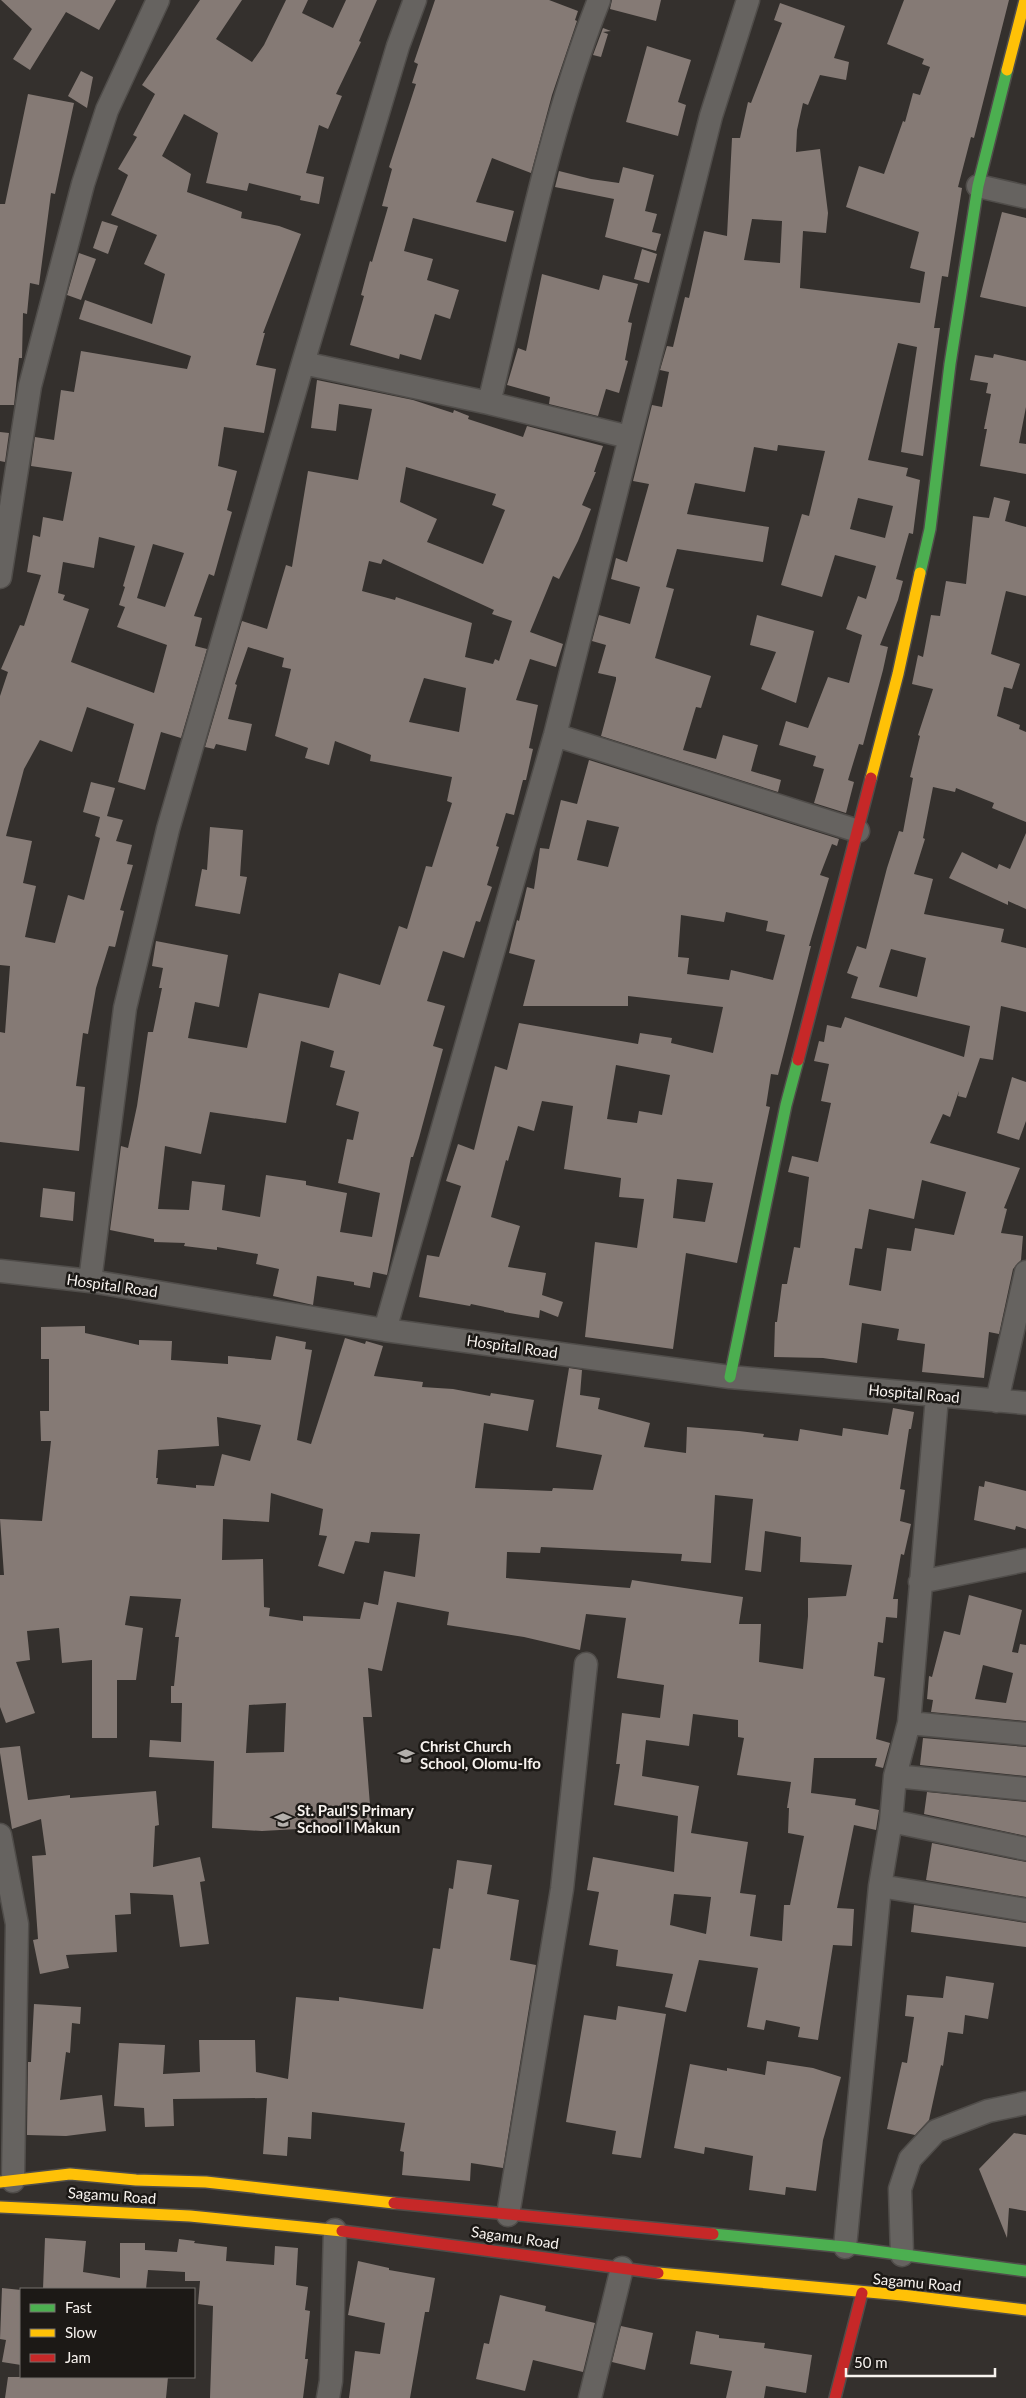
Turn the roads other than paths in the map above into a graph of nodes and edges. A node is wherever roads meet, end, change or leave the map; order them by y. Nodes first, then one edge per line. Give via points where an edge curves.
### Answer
1 (158, 0) edge
2 (416, 0) edge
3 (598, 0) edge
4 (748, 0) edge
5 (1025, 0) edge
6 (978, 186) junction
7 (1026, 197) edge
8 (303, 363) junction
9 (489, 403) junction
10 (629, 438) junction
11 (0, 577) edge
12 (555, 735) junction
13 (858, 831) junction
14 (0, 1271) edge
15 (1026, 1272) edge
16 (90, 1281) junction
17 (385, 1330) junction
18 (730, 1377) junction
19 (936, 1397) junction
20 (997, 1401) junction
21 (1026, 1403) edge
22 (1026, 1560) edge
23 (920, 1582) junction
24 (586, 1664) dead end
25 (909, 1722) junction
26 (1026, 1734) edge
27 (895, 1776) junction
28 (1026, 1789) edge
29 (891, 1821) junction
30 (0, 1835) edge
31 (1026, 1849) edge
32 (880, 1886) junction
33 (1026, 1910) edge
34 (1026, 2103) edge
35 (7, 2181) edge
36 (0, 2207) edge
37 (508, 2215) junction
38 (335, 2230) junction
39 (845, 2247) junction
40 (902, 2256) junction
41 (622, 2268) junction
42 (1026, 2270) edge
43 (862, 2294) junction
44 (1026, 2310) edge
45 (328, 2398) edge
46 (590, 2398) edge
47 (835, 2398) edge

1 - 11 street via 107,110 83,184 30,386
2 - 8 street via 398,46
3 - 9 street via 549,155
4 - 10 street via 711,116
5 - 6 main road
6 - 7 street
6 - 13 main road via 950,364 930,529
8 - 9 street
8 - 16 street via 168,829 125,1008
9 - 10 street
10 - 12 street
12 - 13 street
12 - 17 street
13 - 18 main road via 786,1105
14 - 16 street, Hospital Road
15 - 20 street
16 - 17 street, Hospital Road
17 - 18 street, Hospital Road
18 - 19 street, Hospital Road
19 - 20 street, Hospital Road
19 - 23 street
20 - 21 street, Hospital Road
22 - 23 street
23 - 25 street
24 - 37 street via 562,1889
25 - 26 street
25 - 27 street
27 - 28 street
27 - 29 street
29 - 31 street
29 - 32 street
30 - 35 street via 17,1924
32 - 33 street
32 - 39 street
34 - 40 street via 988,2111 936,2131 910,2160 900,2189
35 - 37 main road, Sagamu Road via 70,2174 206,2182
36 - 38 main road, Sagamu Road via 204,2216
37 - 39 main road, Sagamu Road via 609,2222
38 - 41 main road, Sagamu Road
38 - 45 street
39 - 40 main road, Sagamu Road
40 - 42 main road, Sagamu Road via 1005,2273
41 - 43 main road, Sagamu Road
41 - 46 street
43 - 44 main road, Sagamu Road via 1003,2303
43 - 47 main road

